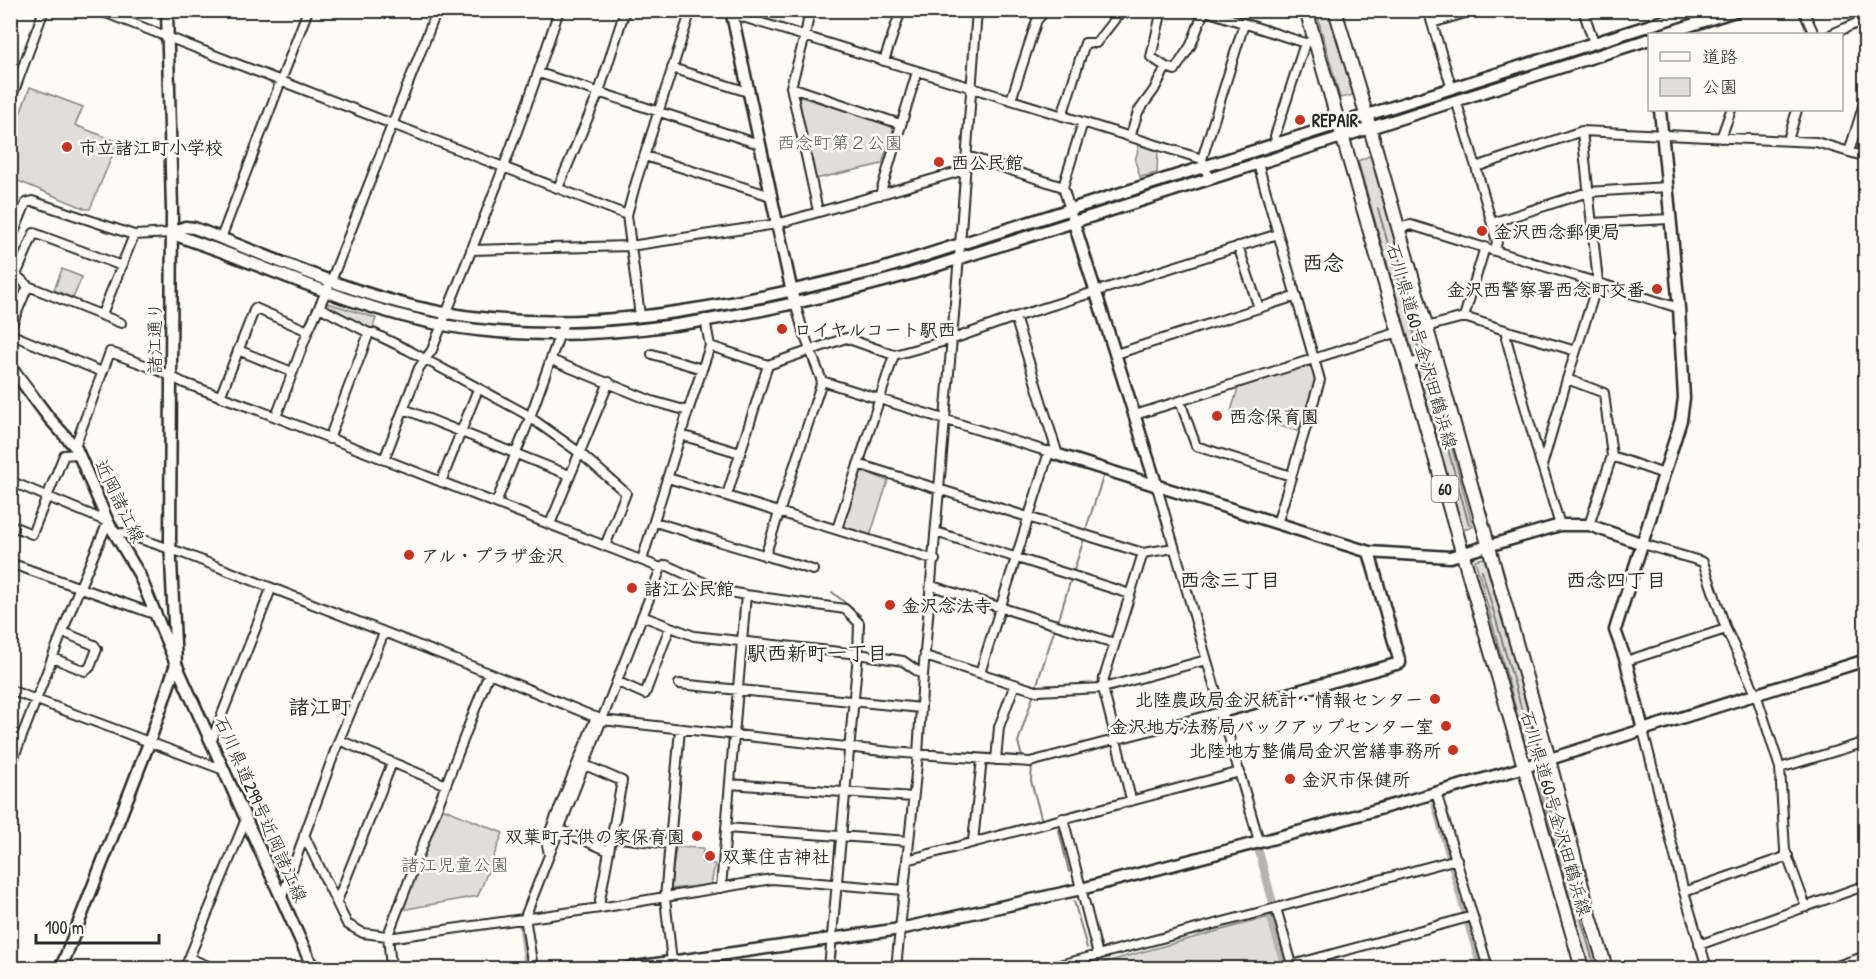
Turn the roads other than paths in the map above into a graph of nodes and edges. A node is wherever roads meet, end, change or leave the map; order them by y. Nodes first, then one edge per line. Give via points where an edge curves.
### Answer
1 (44, 10) edge
2 (98, 10) edge
3 (180, 10) edge
4 (308, 10) edge
5 (437, 10) edge
6 (559, 10) edge
7 (625, 10) edge
8 (691, 10) edge
9 (720, 10) edge
10 (810, 10) edge
11 (902, 10) edge
12 (977, 10) edge
13 (1046, 10) edge
14 (1122, 10) edge
15 (1162, 10) edge
16 (1306, 10) edge
17 (1335, 10) edge
18 (1428, 10) edge
19 (1475, 10) edge
20 (1583, 10) edge
21 (1698, 10) edge
22 (1738, 10) edge
23 (1803, 10) edge
24 (1204, 11) edge
25 (167, 12) edge
26 (731, 12) edge
27 (1684, 13) edge
28 (1866, 19) edge
29 (1432, 23) junction
30 (1244, 24) junction
31 (1676, 33) edge
32 (1814, 33) edge
33 (1834, 33) edge
34 (805, 36) junction
35 (167, 38) junction
36 (1648, 40) edge
37 (1310, 42) junction
38 (1594, 44) junction
39 (884, 61) junction
40 (1166, 67) junction
41 (1522, 67) junction
42 (672, 68) junction
43 (917, 72) junction
44 (539, 73) junction
45 (1526, 78) junction
46 (281, 81) junction
47 (791, 87) junction
48 (971, 88) junction
49 (599, 92) junction
50 (748, 92) junction
51 (1454, 94) junction
52 (1866, 97) edge
53 (1011, 100) junction
54 (10, 102) edge
55 (659, 111) junction
56 (1660, 111) edge
57 (1731, 111) edge
58 (1797, 111) edge
59 (1062, 116) junction
60 (1083, 122) junction
61 (1368, 122) junction
62 (393, 124) junction
63 (900, 124) junction
64 (1341, 131) junction
65 (1582, 132) junction
66 (1663, 135) junction
67 (1130, 137) junction
68 (1721, 138) junction
69 (1788, 140) junction
70 (759, 144) junction
71 (1277, 145) junction
72 (1849, 152) junction
73 (645, 156) junction
74 (967, 156) junction
75 (1866, 157) edge
76 (1203, 163) junction
77 (1258, 164) junction
78 (503, 167) junction
79 (1476, 167) junction
80 (965, 170) junction
81 (1209, 179) junction
82 (1063, 187) junction
83 (1667, 187) junction
84 (558, 188) junction
85 (1588, 192) junction
86 (880, 195) junction
87 (771, 196) junction
88 (818, 211) junction
89 (1070, 211) junction
90 (627, 215) junction
91 (1670, 219) junction
92 (1074, 223) junction
93 (1492, 223) junction
94 (1592, 223) junction
95 (777, 224) junction
96 (1398, 228) junction
97 (171, 233) junction
98 (1278, 234) junction
99 (134, 235) junction
100 (221, 238) junction
101 (10, 242) edge
102 (960, 245) junction
103 (630, 246) junction
104 (1238, 246) junction
105 (1485, 247) junction
106 (471, 250) junction
107 (1495, 250) junction
108 (959, 259) junction
109 (122, 266) junction
110 (331, 280) junction
111 (1598, 282) junction
112 (28, 286) junction
113 (792, 291) junction
114 (1096, 291) junction
115 (326, 292) junction
116 (1296, 296) junction
117 (795, 303) junction
118 (319, 307) junction
119 (1259, 308) junction
120 (1679, 308) junction
121 (446, 313) junction
122 (102, 314) junction
123 (640, 316) junction
124 (1015, 317) junction
125 (1464, 317) junction
126 (705, 319) junction
127 (564, 322) junction
128 (121, 323) dead end
129 (442, 324) junction
130 (1426, 327) junction
131 (10, 329) edge
132 (308, 331) junction
133 (1508, 331) junction
134 (1400, 332) junction
135 (369, 333) junction
136 (10, 334) edge
137 (560, 334) junction
138 (952, 339) junction
139 (710, 346) junction
140 (238, 350) junction
141 (811, 351) junction
142 (1576, 351) junction
143 (652, 354) dead end
144 (1116, 354) junction
145 (894, 355) junction
146 (1434, 356) junction
147 (1314, 359) junction
148 (424, 360) junction
149 (551, 360) junction
150 (1409, 364) junction
151 (768, 365) junction
152 (10, 366) edge
153 (702, 369) junction
154 (102, 372) junction
155 (292, 372) junction
156 (171, 377) junction
157 (1567, 379) junction
158 (822, 381) junction
159 (609, 382) junction
160 (478, 389) junction
161 (220, 398) junction
162 (879, 400) junction
163 (1180, 401) junction
164 (404, 409) junction
165 (688, 411) junction
166 (1135, 415) junction
167 (276, 417) junction
168 (530, 417) junction
169 (946, 421) junction
170 (461, 431) junction
171 (681, 435) junction
172 (329, 439) junction
173 (77, 450) junction
174 (580, 453) junction
175 (740, 453) junction
176 (516, 454) junction
177 (1053, 454) junction
178 (1612, 456) junction
179 (384, 460) junction
180 (858, 464) junction
181 (1542, 466) junction
182 (1664, 474) junction
183 (569, 475) junction
184 (1291, 476) junction
185 (668, 478) junction
186 (10, 481) edge
187 (441, 482) junction
188 (1157, 487) junction
189 (940, 489) junction
190 (727, 495) junction
191 (47, 496) junction
192 (496, 503) junction
193 (780, 512) junction
194 (1029, 517) junction
195 (108, 522) junction
196 (655, 522) junction
197 (550, 524) junction
198 (10, 525) edge
199 (1277, 525) junction
200 (1560, 525) junction
201 (1588, 525) junction
202 (837, 530) junction
203 (936, 532) junction
204 (116, 534) junction
205 (1643, 544) junction
206 (605, 546) junction
207 (1488, 546) junction
208 (1174, 548) junction
209 (171, 550) junction
210 (1369, 552) junction
211 (1143, 553) junction
212 (1463, 554) junction
213 (765, 556) junction
214 (1016, 558) junction
215 (642, 560) junction
216 (935, 560) junction
217 (10, 563) edge
218 (661, 567) junction
219 (813, 570) dead end
220 (932, 586) junction
221 (79, 589) junction
222 (271, 589) junction
223 (1130, 594) junction
224 (746, 595) junction
225 (1000, 607) junction
226 (157, 615) junction
227 (642, 616) junction
228 (670, 627) junction
229 (1726, 629) junction
230 (63, 632) junction
231 (384, 633) junction
232 (742, 641) junction
233 (1114, 643) junction
234 (861, 654) junction
235 (926, 656) junction
236 (53, 658) junction
237 (1206, 660) junction
238 (1626, 661) junction
239 (1865, 662) edge
240 (176, 664) junction
241 (489, 673) junction
242 (980, 673) junction
243 (923, 675) junction
244 (618, 682) junction
245 (679, 684) dead end
246 (1015, 684) junction
247 (1103, 688) junction
248 (10, 690) edge
249 (738, 690) junction
250 (1756, 694) junction
251 (37, 700) junction
252 (856, 700) junction
253 (921, 708) junction
254 (1221, 712) junction
255 (599, 719) junction
256 (680, 729) junction
257 (1643, 730) junction
258 (734, 735) junction
259 (1116, 739) junction
260 (212, 740) junction
261 (339, 740) junction
262 (1866, 742) edge
263 (149, 743) junction
264 (852, 747) junction
265 (918, 754) junction
266 (982, 759) junction
267 (1549, 759) junction
268 (996, 760) junction
269 (392, 763) junction
270 (582, 764) junction
271 (10, 767) edge
272 (1524, 767) junction
273 (1780, 768) junction
274 (224, 770) junction
275 (1240, 772) junction
276 (730, 784) junction
277 (446, 785) junction
278 (571, 791) junction
279 (848, 791) junction
280 (1436, 792) junction
281 (914, 797) junction
282 (1131, 799) junction
283 (1063, 818) junction
284 (246, 819) junction
285 (726, 828) junction
286 (560, 830) junction
287 (304, 835) junction
288 (844, 835) junction
289 (612, 837) junction
290 (909, 840) junction
291 (973, 841) junction
292 (1259, 841) junction
293 (670, 844) junction
294 (609, 851) junction
295 (550, 856) junction
296 (1788, 856) junction
297 (1457, 859) junction
298 (907, 860) junction
299 (839, 884) junction
300 (1866, 885) edge
301 (721, 888) junction
302 (1081, 889) junction
303 (904, 890) junction
304 (1684, 892) junction
305 (282, 897) junction
306 (665, 898) junction
307 (337, 901) junction
308 (1806, 907) junction
309 (1276, 908) junction
310 (600, 909) junction
311 (1473, 916) junction
312 (525, 917) junction
313 (900, 929) junction
314 (388, 935) junction
315 (831, 939) junction
316 (1699, 945) junction
317 (1098, 955) junction
318 (1866, 956) edge
319 (189, 958) junction
320 (1853, 960) junction
321 (672, 962) junction
322 (1292, 967) edge
323 (640, 968) edge
324 (61, 969) edge
325 (185, 969) edge
326 (213, 969) edge
327 (313, 969) edge
328 (391, 969) edge
329 (533, 969) edge
330 (628, 969) edge
331 (829, 969) edge
332 (896, 969) edge
333 (1048, 969) edge
334 (1488, 969) edge
335 (1582, 969) edge
336 (1606, 969) edge
337 (1707, 969) edge
338 (1831, 969) edge
339 (1857, 969) edge

1 - 54 street
2 - 35 street
3 - 25 street
4 - 46 street
5 - 62 street
6 - 44 street
7 - 49 street
8 - 42 street
9 - 26 street
10 - 34 street
11 - 39 street
12 - 48 street
13 - 53 street via 1037,20
14 - 59 street via 1096,43 1085,43
15 - 40 street via 1151,57
16 - 37 main road, 石川県道60号金沢田鶴浜線 / 60
17 - 61 main road, 石川県道60号金沢田鶴浜線 / 60
18 - 29 street
19 - 29 street
20 - 38 street
21 - 27 street
22 - 31 street
23 - 32 street
24 - 30 street
24 - 40 street via 1191,45 1175,70
25 - 35 street, 諸江通り
26 - 34 street
26 - 50 street
27 - 31 street
27 - 38 street
28 - 33 street
29 - 51 street
30 - 37 street
30 - 76 street
34 - 39 street
34 - 47 street
35 - 46 street
35 - 97 street, 諸江通り
36 - 45 street
37 - 64 main road, 石川県道60号金沢田鶴浜線 / 60
37 - 71 street via 1275,136
38 - 41 street
39 - 43 street
40 - 67 street via 1138,112
41 - 45 street
41 - 51 street
42 - 50 street
42 - 55 street
43 - 48 street
43 - 63 street
44 - 49 street
44 - 78 street
45 - 51 street
46 - 62 street
46 - 100 street
47 - 63 street
47 - 88 street
48 - 53 street
48 - 74 street
49 - 55 street
49 - 84 street
50 - 70 street
51 - 61 street
51 - 79 street
52 - 72 street
53 - 59 street
55 - 70 street
55 - 73 street
56 - 66 street
57 - 68 street
58 - 69 street
59 - 60 street
60 - 67 street
60 - 82 street
61 - 64 street
61 - 96 main road, 石川県道60号金沢田鶴浜線 / 60
62 - 78 street
62 - 110 street
63 - 86 street
64 - 71 street
64 - 77 street
64 - 134 main road, 石川県道60号金沢田鶴浜線 / 60
65 - 66 street
65 - 79 street
65 - 85 street
66 - 68 street
66 - 83 street
67 - 76 street
68 - 69 street
69 - 72 street via 1816,142
70 - 87 street
71 - 76 street
72 - 75 street
73 - 87 street
73 - 90 street
74 - 80 street
74 - 82 street
76 - 81 street
76 - 89 street
77 - 81 street
77 - 98 street
78 - 84 street
78 - 106 street
79 - 93 street
80 - 86 street
80 - 102 street
81 - 92 street
82 - 89 street
83 - 85 street
83 - 91 street
84 - 90 street
85 - 93 street
85 - 94 street
86 - 88 street
87 - 95 street
88 - 95 street
89 - 92 street
89 - 102 street
90 - 103 street
91 - 94 street
91 - 120 street
92 - 108 street
92 - 114 street
93 - 107 street
94 - 111 street
95 - 103 street
95 - 113 street
96 - 105 street via 1411,225
96 - 130 main road, 石川県道60号金沢田鶴浜線 / 60
97 - 99 street
97 - 100 street via 185,227
97 - 115 street
97 - 156 street, 諸江通り
98 - 104 street
98 - 116 street
99 - 101 street via 32,201 26,203
99 - 109 street
100 - 110 street
102 - 108 street
102 - 113 street
103 - 106 street
103 - 123 street
104 - 114 street
104 - 119 street
105 - 107 street
105 - 125 street
106 - 121 street
107 - 111 street
108 - 117 street
108 - 138 street
109 - 112 street via 34,232 16,275
109 - 122 street
110 - 115 street
110 - 121 street
111 - 120 street
111 - 142 street
112 - 122 street
112 - 131 street
113 - 117 street
113 - 123 street
114 - 124 street
114 - 144 street
115 - 118 street
115 - 129 street
116 - 119 street
116 - 147 street
117 - 126 street
117 - 141 street
118 - 132 street
118 - 135 street
119 - 144 street
120 - 182 street via 1684,398
121 - 127 street via 507,321
121 - 129 street
122 - 128 street
123 - 127 street
124 - 138 street
124 - 177 street
125 - 130 street
125 - 133 street
126 - 137 street
126 - 139 street
127 - 137 street
129 - 137 street via 483,331
129 - 148 street
130 - 146 main road, 石川県道60号金沢田鶴浜線 / 60
132 - 140 street via 255,308
132 - 155 street
133 - 142 street
133 - 181 street via 1506,338
134 - 147 street
134 - 150 main road, 石川県道60号金沢田鶴浜線 / 60
135 - 148 street
135 - 172 street
136 - 154 street
137 - 149 street
138 - 145 street
138 - 169 street
139 - 151 street
139 - 153 street
140 - 155 street
140 - 161 street
141 - 145 street via 846,338
141 - 151 street
141 - 158 street
142 - 157 street
143 - 153 street
144 - 166 street
145 - 162 street
146 - 150 street
146 - 207 main road, 石川県道60号金沢田鶴浜線 / 60
147 - 163 street
147 - 184 street via 1320,385
148 - 160 street
148 - 164 street
149 - 159 street
149 - 168 street
150 - 212 main road, 石川県道60号金沢田鶴浜線 / 60
151 - 175 street
152 - 173 street, 近岡諸江線
153 - 165 street
154 - 156 street via 110,351
154 - 173 street
155 - 167 street
156 - 161 street
156 - 209 street, 諸江通り
157 - 178 street via 1604,393
157 - 181 street
158 - 162 street
158 - 193 street
159 - 165 street via 652,401
159 - 174 street
160 - 168 street
160 - 170 street
161 - 167 street
162 - 169 street
162 - 180 street
163 - 166 street
163 - 184 street via 1196,446
164 - 170 street
164 - 179 street
165 - 171 street
166 - 188 street
167 - 172 street
168 - 174 street
168 - 176 street
169 - 177 street
169 - 189 street
170 - 176 street
170 - 187 street
171 - 175 street
171 - 185 street
172 - 179 street
173 - 191 street via 64,455
173 - 195 street, 近岡諸江線
174 - 183 street
174 - 206 street via 626,493
175 - 190 street
176 - 183 street
176 - 192 street
177 - 188 street
177 - 194 street
178 - 182 street
178 - 201 street
179 - 187 street
180 - 189 street
180 - 202 street
181 - 200 street
182 - 205 street
183 - 197 street
184 - 199 street
185 - 190 street
185 - 196 street
186 - 191 street
187 - 192 street
188 - 199 street
188 - 208 street
189 - 194 street
189 - 203 street
190 - 193 street
191 - 195 street
191 - 198 street via 32,534
192 - 197 street
193 - 202 street
193 - 213 street
194 - 211 street
194 - 214 street
195 - 204 street, 近岡諸江線
195 - 221 street
196 - 213 street
196 - 215 street
197 - 206 street
199 - 210 street
200 - 201 street
200 - 207 street
201 - 205 street
202 - 216 street
203 - 214 street
203 - 216 street
204 - 209 street
204 - 226 street, 近岡諸江線
205 - 229 street via 1703,562
205 - 238 street via 1615,630
206 - 215 street
207 - 212 street
207 - 267 main road, 石川県道60号金沢田鶴浜線 / 60
208 - 211 street
208 - 237 street
209 - 222 street
209 - 240 street, 諸江通り
210 - 212 street via 1450,557
210 - 254 street via 1400,663
211 - 223 street
212 - 272 main road, 石川県道60号金沢田鶴浜線 / 60
213 - 219 street
214 - 223 street
214 - 225 street
215 - 218 street
216 - 220 street
217 - 221 street
218 - 224 street via 666,565 720,590
218 - 227 street
220 - 225 street
220 - 235 street
221 - 226 street
221 - 230 street
222 - 231 street
222 - 260 street
223 - 233 street
224 - 232 street
224 - 234 street via 845,609 859,623
225 - 233 street
225 - 242 street
226 - 240 street, 近岡諸江線
227 - 228 street
227 - 244 street
228 - 232 street via 694,636
228 - 244 street via 645,694
229 - 238 street
229 - 250 street
230 - 236 street
230 - 236 street via 94,645 97,650 85,670
231 - 241 street
231 - 261 street
232 - 234 street
232 - 249 street
233 - 247 street
234 - 243 street via 903,661
234 - 252 street
235 - 242 street
235 - 243 street
236 - 251 street
237 - 247 street
237 - 254 street
238 - 257 street
239 - 250 street
240 - 260 street, 石川県道299号近岡諸江線
240 - 263 street
241 - 255 street
241 - 277 street
242 - 246 street
243 - 253 street
244 - 255 street
245 - 249 street
246 - 247 street via 1036,691
246 - 268 street via 999,727
247 - 259 street
248 - 251 street
249 - 252 street
249 - 258 street
250 - 257 street
250 - 273 street
251 - 263 street
251 - 271 street
252 - 253 street
252 - 264 street
253 - 265 street
254 - 259 street
254 - 275 street
255 - 256 street
255 - 270 street
256 - 258 street
256 - 293 street
257 - 267 street
257 - 304 street
258 - 264 street
258 - 276 street
259 - 268 street via 1030,762
259 - 282 street
260 - 274 street, 石川県道299号近岡諸江線
261 - 269 street
261 - 287 street
262 - 273 street
263 - 274 street
263 - 324 street
264 - 265 street
264 - 279 street
265 - 266 street
265 - 281 street
266 - 268 street
266 - 291 street
267 - 272 street
267 - 336 main road, 石川県道60号金沢田鶴浜線 / 60
269 - 277 street
269 - 307 street
270 - 278 street
270 - 289 street via 622,781
272 - 280 street
272 - 335 main road, 石川県道60号金沢田鶴浜線 / 60
273 - 296 street
274 - 284 street, 石川県道299号近岡諸江線
275 - 282 street
275 - 292 street
276 - 279 street
276 - 285 street
277 - 314 street
278 - 286 street
278 - 295 street via 546,841
279 - 281 street
279 - 288 street
280 - 292 street
280 - 297 street
281 - 290 street
282 - 283 street
283 - 291 street
283 - 302 street
284 - 305 street, 石川県道299号近岡諸江線
284 - 319 street
285 - 288 street
285 - 301 street
286 - 294 street
286 - 295 street
287 - 305 street
287 - 307 street
288 - 290 street
288 - 299 street
289 - 293 street
289 - 294 street
290 - 298 street
291 - 298 street
292 - 302 street
293 - 306 street
294 - 310 street
295 - 312 street
296 - 304 street
296 - 308 street
297 - 309 street
297 - 311 street
298 - 303 street
299 - 301 street via 772,879
299 - 303 street
299 - 315 street
300 - 308 street
301 - 306 street
302 - 313 street
302 - 317 street
303 - 313 street
304 - 316 street
305 - 327 street, 石川県道299号近岡諸江線
306 - 310 street
306 - 321 street
307 - 314 street via 347,924 363,933
308 - 316 street
309 - 317 street
309 - 322 street
310 - 312 street
311 - 322 street
311 - 334 street
312 - 314 street
312 - 329 street
313 - 315 street
313 - 332 street
314 - 328 street
315 - 321 street
315 - 331 street
316 - 337 street
317 - 333 street
318 - 320 street
319 - 325 street
319 - 326 street
320 - 338 street
320 - 339 street
321 - 323 street
323 - 330 street

